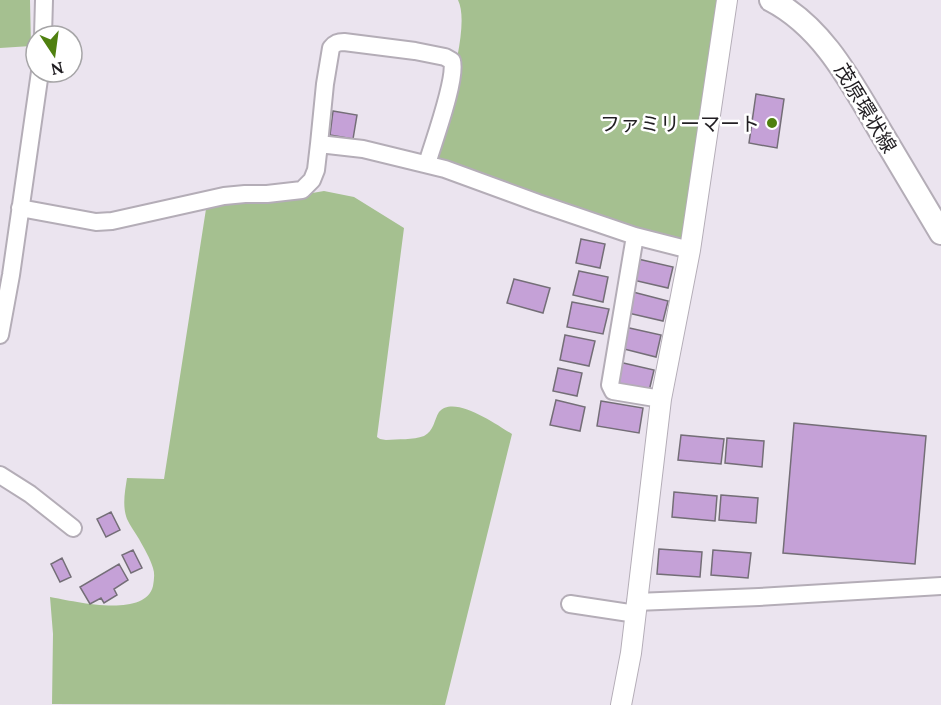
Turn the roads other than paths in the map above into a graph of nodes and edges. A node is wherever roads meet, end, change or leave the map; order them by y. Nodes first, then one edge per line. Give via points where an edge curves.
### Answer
1 (44, 0) edge
2 (727, 0) edge
3 (771, 0) edge
4 (43, 24) edge
5 (38, 84) edge
6 (319, 144) junction
7 (427, 164) junction
8 (20, 208) junction
9 (941, 232) edge
10 (635, 236) junction
11 (690, 250) junction
12 (0, 335) edge
13 (661, 399) junction
14 (0, 475) edge
15 (73, 528) dead end
16 (941, 586) edge
17 (570, 604) dead end
18 (636, 608) junction
19 (621, 705) edge

1 - 4 street
2 - 11 street
3 - 9 main road, 茂原環状線 via 804,24 831,51
5 - 8 street
6 - 7 street via 363,149
6 - 7 street via 328,63 334,44 415,51 452,61 453,74
6 - 8 street via 316,170 302,189 224,196 112,221 96,222
7 - 10 street
8 - 12 street
10 - 11 street
10 - 13 street via 610,385 613,391
11 - 13 street
13 - 18 street
14 - 15 street
16 - 18 street
17 - 18 street
18 - 19 street

